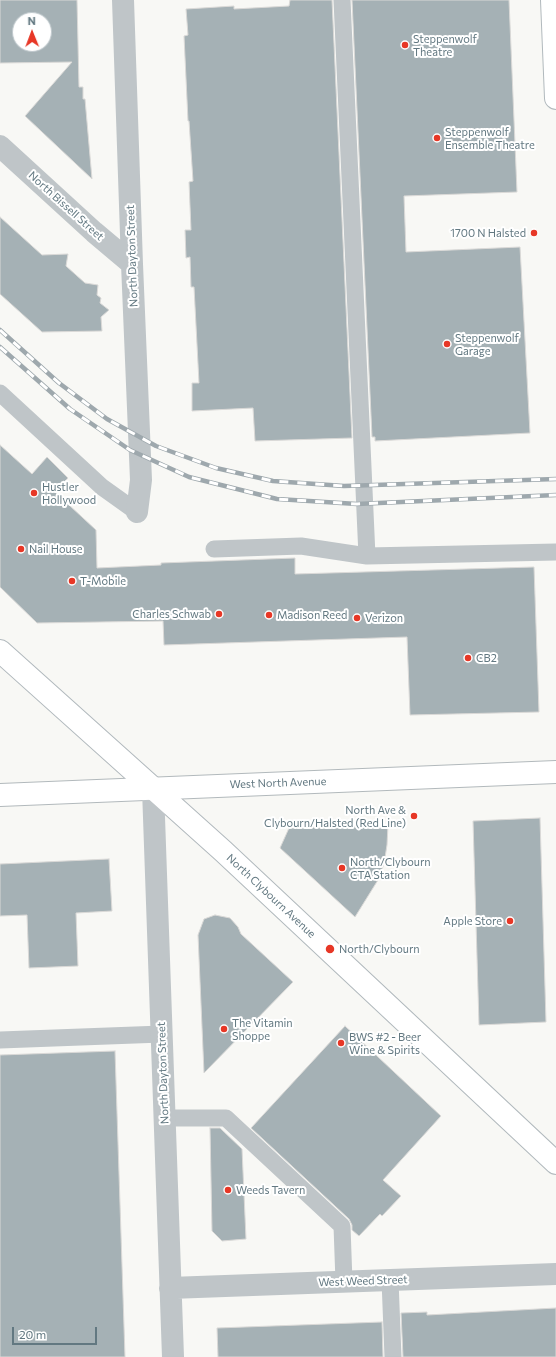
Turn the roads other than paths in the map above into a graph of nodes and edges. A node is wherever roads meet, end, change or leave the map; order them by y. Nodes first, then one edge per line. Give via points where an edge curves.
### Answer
1 (123, 0) edge
2 (342, 0) edge
3 (552, 0) edge
4 (556, 98) edge
5 (0, 146) edge
6 (132, 264) junction
7 (0, 393) edge
8 (137, 512) joint
9 (214, 549) dead end
10 (556, 552) edge
11 (367, 556) junction
12 (0, 651) edge
13 (556, 772) edge
14 (153, 789) junction
15 (0, 795) edge
16 (162, 1034) junction
17 (0, 1040) edge
18 (165, 1118) junction
19 (556, 1163) edge
20 (556, 1274) edge
21 (390, 1280) junction
22 (344, 1282) junction
23 (170, 1288) junction
24 (173, 1357) edge
25 (393, 1357) edge

1 - 6 street, North Dayton Street
2 - 11 lane
3 - 4 main road
5 - 6 street, North Bissell Street
6 - 8 street, North Dayton Street via 142,480
7 - 8 lane via 102,487
9 - 11 lane via 301,546
10 - 11 lane
12 - 14 main road, North Clybourn Avenue
13 - 14 main road, West North Avenue
14 - 15 main road, West North Avenue
14 - 16 street, North Dayton Street
14 - 19 main road, North Clybourn Avenue via 223,851
16 - 17 lane
16 - 18 street, North Dayton Street
18 - 22 lane via 226,1118 342,1226
18 - 23 street, North Dayton Street
20 - 21 street, West Weed Street
21 - 22 street, West Weed Street
21 - 25 lane
22 - 23 street, West Weed Street
23 - 24 street, North Dayton Street

